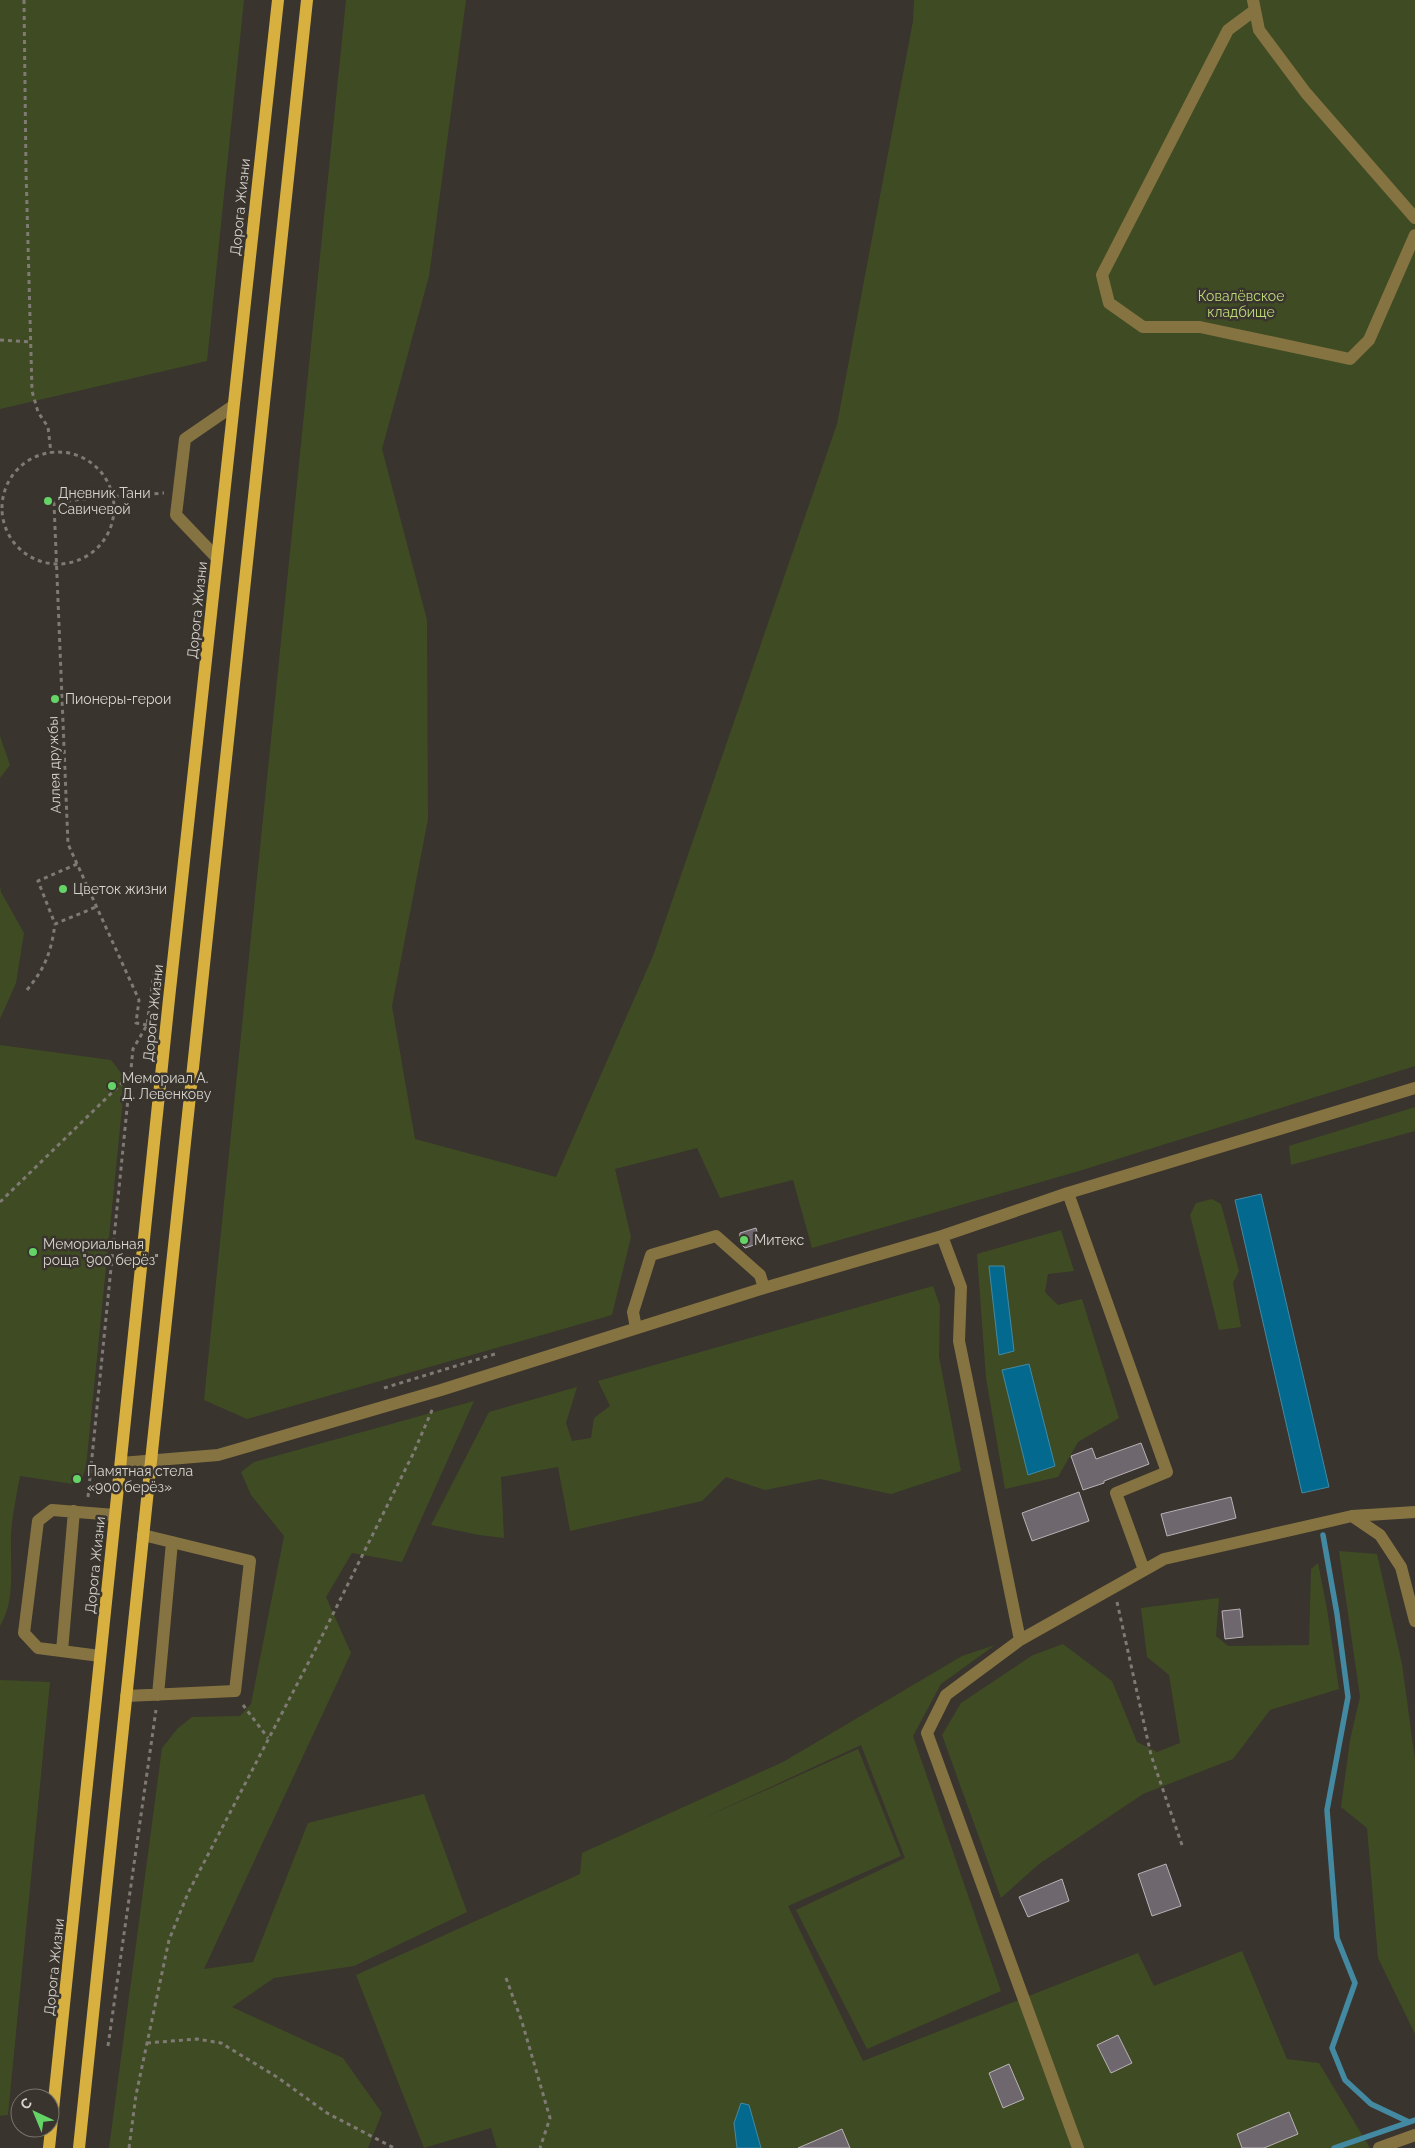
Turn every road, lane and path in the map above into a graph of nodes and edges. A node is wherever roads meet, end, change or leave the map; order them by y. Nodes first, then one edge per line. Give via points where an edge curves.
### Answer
1 (24, 0) edge
2 (278, 0) edge
3 (307, 0) edge
4 (1254, 5) edge
5 (1415, 218) edge
6 (1415, 235) edge
7 (0, 340) edge
8 (30, 342) junction
9 (233, 406) junction
10 (51, 453) junction
11 (178, 493) junction
12 (113, 496) junction
13 (217, 558) junction
14 (57, 565) junction
15 (77, 864) junction
16 (96, 908) junction
17 (55, 924) junction
18 (27, 990) dead end
19 (130, 1074) junction
20 (1415, 1088) edge
21 (1068, 1193) junction
22 (0, 1202) edge
23 (942, 1236) junction
24 (764, 1288) junction
25 (636, 1328) junction
26 (441, 1390) junction
27 (151, 1461) junction
28 (121, 1463) junction
29 (80, 1512) junction
30 (1415, 1512) edge
31 (115, 1515) junction
32 (1352, 1516) junction
33 (143, 1535) junction
34 (172, 1542) junction
35 (1144, 1570) junction
36 (1410, 1578) edge
37 (1114, 1586) junction
38 (1415, 1621) edge
39 (1020, 1640) junction
40 (62, 1651) junction
41 (100, 1656) junction
42 (235, 1691) junction
43 (158, 1695) junction
44 (126, 1696) junction
45 (268, 1738) junction
46 (1183, 1848) dead end
47 (506, 1978) dead end
48 (147, 2043) junction
49 (106, 2056) dead end
50 (1415, 2134) edge
51 (49, 2148) edge
52 (79, 2148) edge
53 (129, 2148) edge
54 (394, 2148) edge
55 (540, 2148) edge
56 (1078, 2148) edge
57 (1379, 2148) edge

1 - 8 path
2 - 9 main road, Дорога Жизни
3 - 27 main road
4 - 5 street via 1259,30 1306,93
4 - 6 street via 1228,30 1102,275 1109,303 1143,327 1200,327 1350,359 1369,340
7 - 8 path
8 - 10 path via 32,392 38,412 48,427
9 - 11 street via 185,439
9 - 13 main road, Дорога Жизни
10 - 12 path via 81,456 87,460 99,469
10 - 14 path via 22,464 6,485 2,512 6,531 15,546 34,560
11 - 12 path
11 - 13 street via 176,515
12 - 14 path via 113,526 100,547 78,562
12 - 14 path, Аллея дружбы via 54,503
13 - 28 main road, Дорога Жизни
14 - 15 path, Аллея дружбы via 68,844
15 - 16 path
15 - 17 path via 38,881
16 - 17 path
16 - 19 path via 139,1000 136,1023 147,1025 133,1049
17 - 18 path via 49,957
19 - 22 path
19 - 29 path
20 - 21 street
21 - 23 street
21 - 35 street via 1167,1472 1116,1493
23 - 24 street
23 - 39 street via 961,1287 959,1341
24 - 25 street
24 - 25 street via 760,1275 716,1236 651,1255 633,1312
25 - 26 street
26 - 27 street via 218,1455
26 - 45 path via 414,1454
27 - 28 street
27 - 33 main road
28 - 31 main road, Дорога Жизни
29 - 31 street
29 - 40 street
29 - 40 street via 52,1510 38,1521 24,1633 38,1648
30 - 32 street
31 - 41 main road, Дорога Жизни
32 - 35 street via 1164,1559
32 - 36 street via 1380,1536
33 - 34 street
33 - 44 main road
34 - 42 street via 250,1561
34 - 43 street
35 - 37 street
36 - 38 street
37 - 39 street
37 - 46 path via 1151,1755
39 - 56 street via 946,1695 927,1732
40 - 41 street
41 - 51 main road, Дорога Жизни
42 - 43 street
42 - 45 path via 253,1721
43 - 44 street
43 - 49 path
44 - 52 main road
45 - 48 path via 188,1893 169,1940
47 - 55 path via 550,2118
48 - 53 path
48 - 54 path via 197,2039 221,2042 327,2113
50 - 57 street

